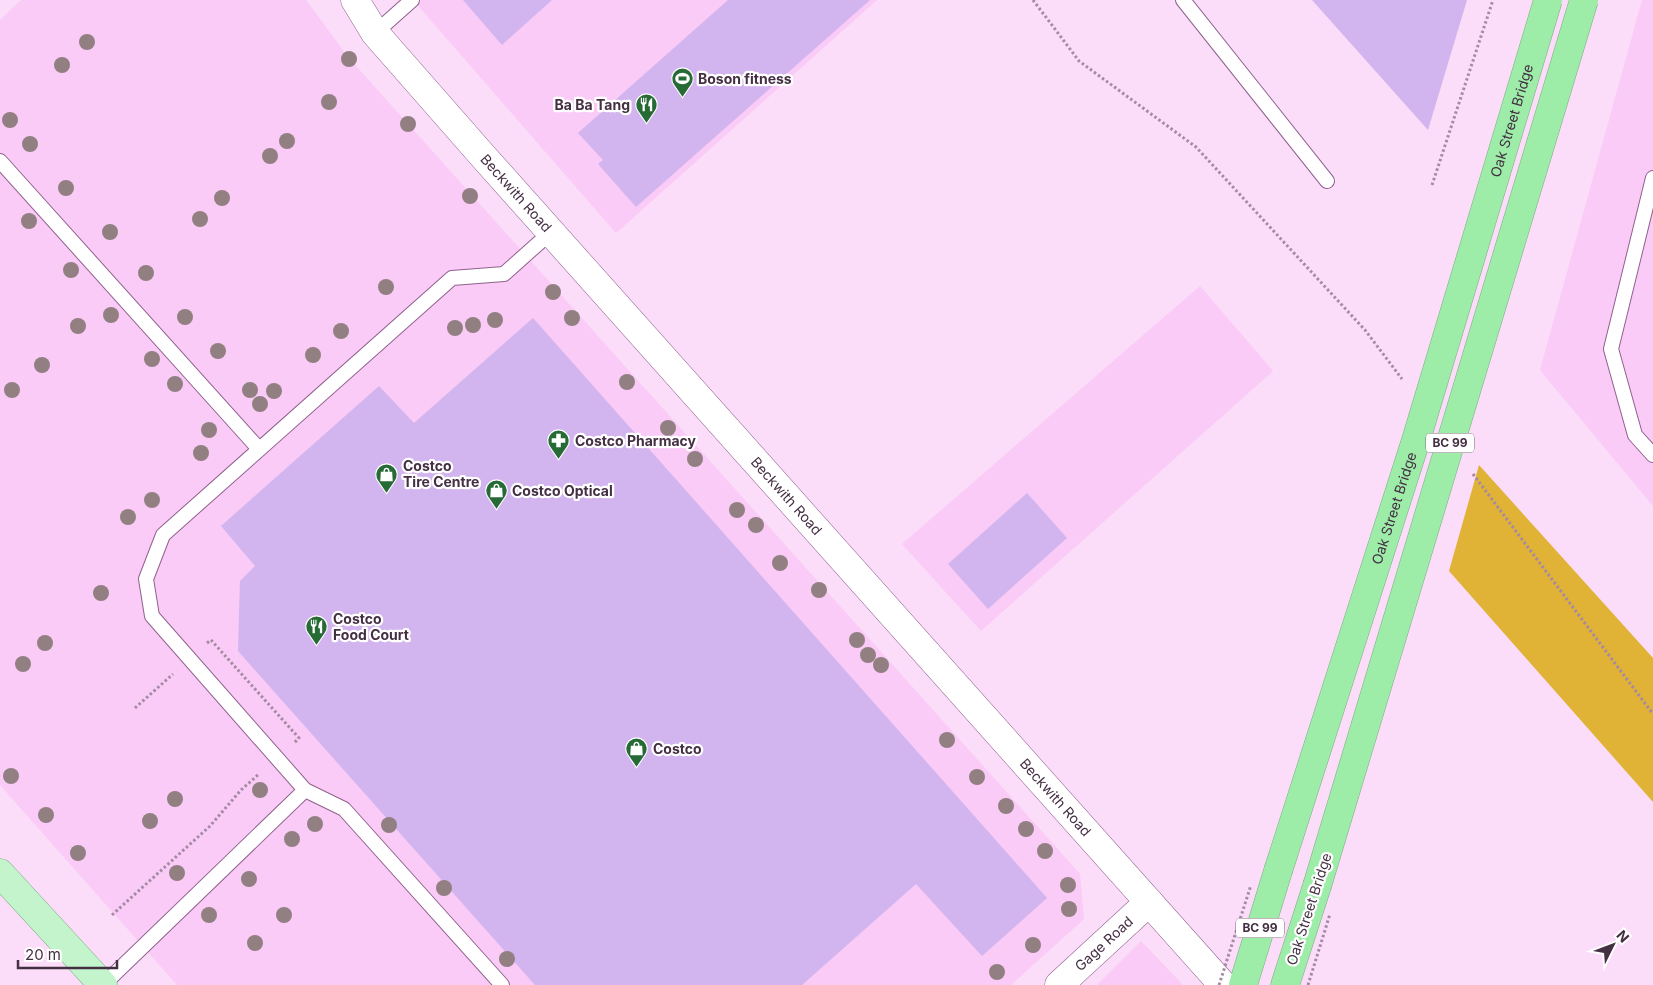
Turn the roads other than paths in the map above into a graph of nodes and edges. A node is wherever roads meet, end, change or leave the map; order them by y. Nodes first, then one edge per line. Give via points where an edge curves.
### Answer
1 (356, 0) edge
2 (412, 0) edge
3 (1183, 0) edge
4 (1548, 0) edge
5 (1584, 0) edge
6 (375, 33) junction
7 (0, 161) edge
8 (1653, 178) edge
9 (1328, 181) dead end
10 (550, 233) junction
11 (259, 449) junction
12 (1653, 455) edge
13 (305, 790) junction
14 (0, 873) edge
15 (1149, 902) junction
16 (103, 985) edge
17 (502, 985) edge
18 (1059, 985) edge
19 (1224, 985) edge
20 (1242, 985) edge
21 (1285, 985) edge

1 - 6 street, Beckwith Road
2 - 6 lane
3 - 9 lane
4 - 20 highway, Oak Street Bridge / BC 99, bridge via 1416,440
5 - 21 highway, Oak Street Bridge / BC 99, bridge
6 - 10 street, Beckwith Road
7 - 11 lane
8 - 12 lane via 1611,349 1635,435
10 - 11 lane via 504,274 452,278
10 - 15 street, Beckwith Road
11 - 13 lane via 163,535 146,579 152,616
13 - 16 lane
13 - 17 lane via 344,809
14 - 16 main road
15 - 18 street, Gage Road
15 - 19 street, Beckwith Road

